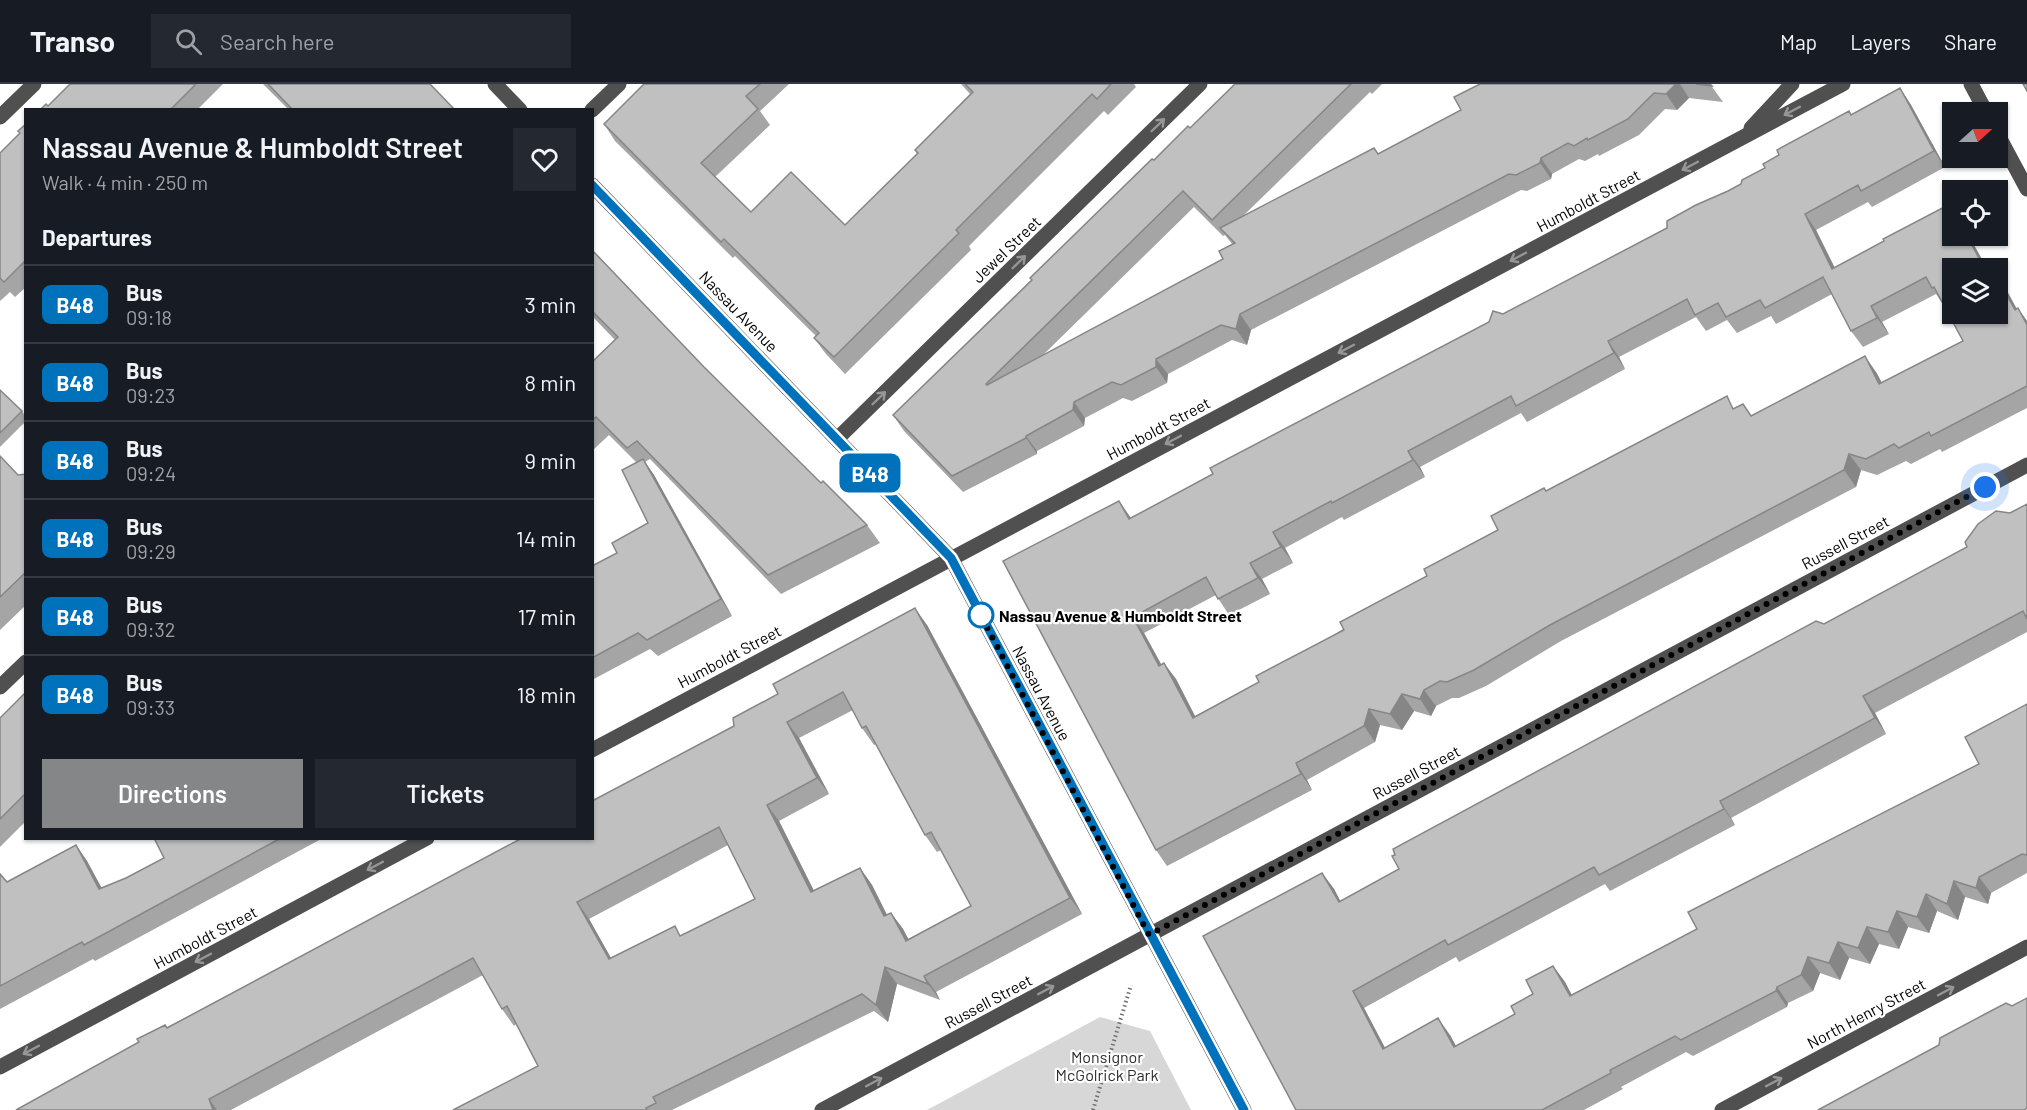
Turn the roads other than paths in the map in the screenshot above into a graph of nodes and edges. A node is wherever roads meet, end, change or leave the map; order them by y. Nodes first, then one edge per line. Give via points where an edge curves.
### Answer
1 (34, 84) edge
2 (495, 84) edge
3 (619, 84) edge
4 (1200, 84) edge
5 (1792, 84) edge
6 (1843, 84) edge
7 (1971, 84) edge
8 (1981, 102) edge
9 (518, 108) edge
10 (594, 108) edge
11 (0, 117) edge
12 (1742, 138) junction
13 (2008, 154) edge
14 (594, 187) edge
15 (2027, 189) edge
16 (837, 439) junction
17 (2027, 465) edge
18 (951, 558) junction
19 (24, 664) edge
20 (0, 687) edge
21 (594, 749) edge
22 (423, 840) edge
23 (1149, 935) junction
24 (2027, 947) edge
25 (0, 1067) edge
26 (822, 1110) edge
27 (1244, 1110) edge
28 (1722, 1110) edge

1 - 11 street
2 - 9 street
3 - 10 street
16 -> 4 street, Jewel Street
5 - 12 street, Humboldt Street
6 -> 12 street, Humboldt Street
7 - 8 street
12 -> 18 street, Humboldt Street
13 - 15 street
14 - 16 street, Nassau Avenue
16 - 18 street, Nassau Avenue
17 - 23 street, Russell Street
18 - 21 street, Humboldt Street
18 - 23 street, Nassau Avenue
19 - 20 street
22 -> 25 street, Humboldt Street
26 -> 23 street, Russell Street
23 - 27 street, Nassau Avenue
28 -> 24 street, North Henry Street

